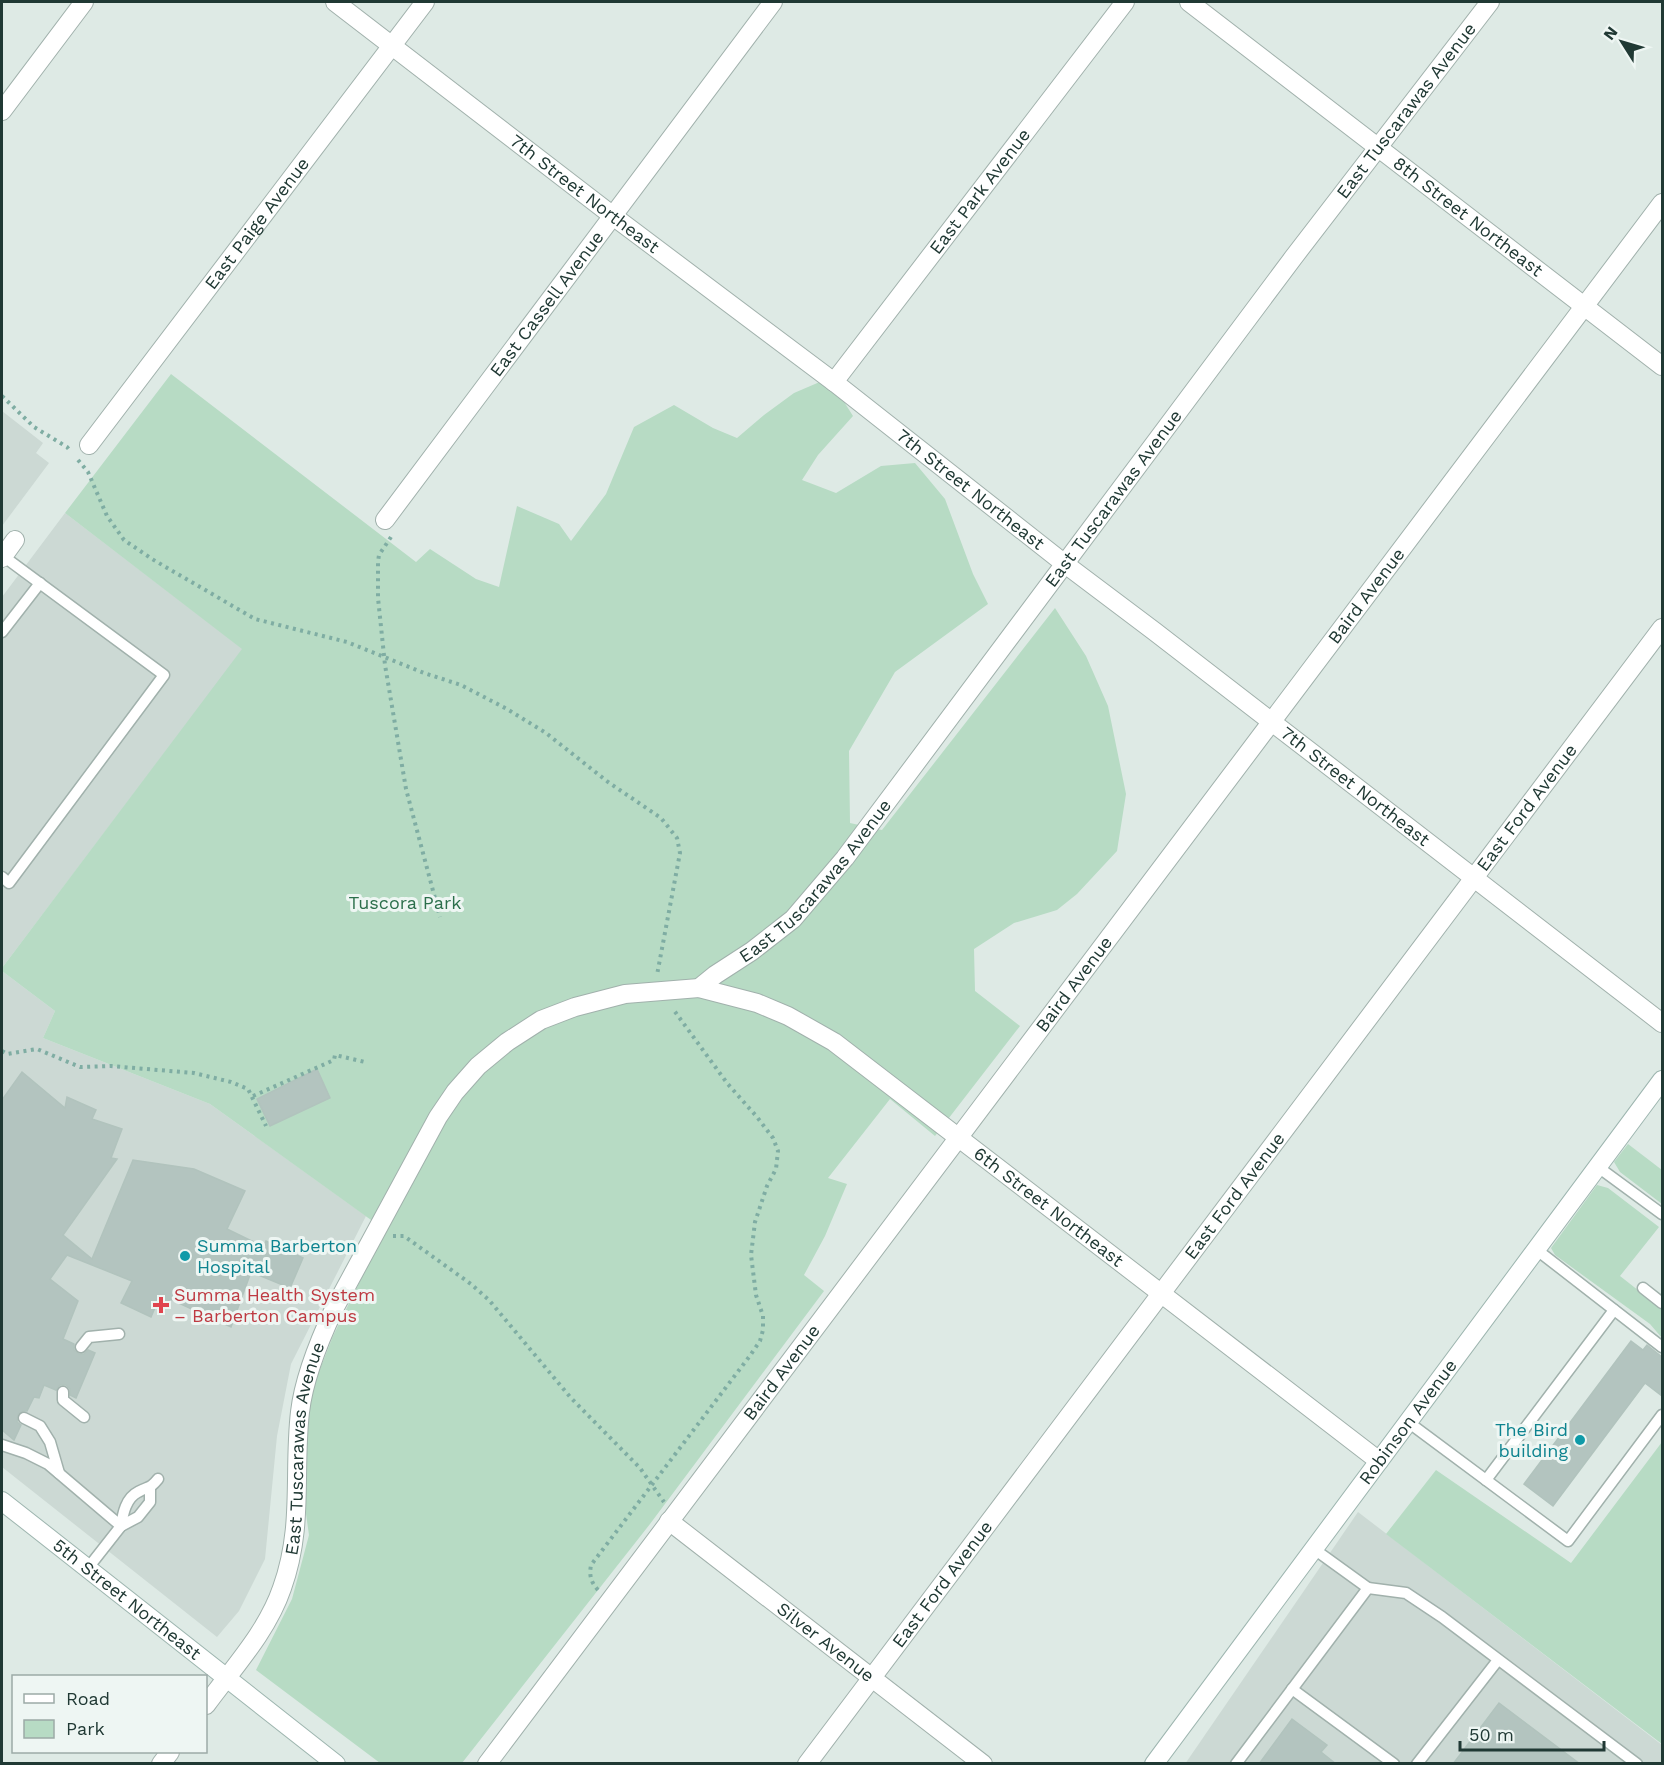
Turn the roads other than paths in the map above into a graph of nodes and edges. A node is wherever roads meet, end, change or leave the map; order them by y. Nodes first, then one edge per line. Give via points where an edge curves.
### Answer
1 (84, 2) edge
2 (335, 2) edge
3 (425, 2) edge
4 (773, 2) edge
5 (1125, 2) edge
6 (1189, 2) edge
7 (1490, 2) edge
8 (392, 45) junction
9 (2, 111) edge
10 (1378, 147) junction
11 (1662, 203) edge
12 (613, 216) junction
13 (1585, 306) junction
14 (1662, 366) edge
15 (834, 382) junction
16 (89, 445) dead end
17 (390, 526) road end
18 (15, 540) dead end
19 (2, 557) edge
20 (1065, 564) junction
21 (40, 583) junction
22 (1662, 628) edge
23 (2, 632) edge
24 (1272, 723) junction
25 (2, 877) edge
26 (1474, 877) junction
27 (699, 988) junction
28 (1662, 1023) edge
29 (1662, 1080) edge
30 (958, 1138) junction
31 (1598, 1167) junction
32 (1662, 1214) edge
33 (1536, 1250) junction
34 (1643, 1288) dead end
35 (1161, 1293) junction
36 (1662, 1303) edge
37 (1614, 1310) junction
38 (119, 1334) dead end
39 (81, 1347) dead end
40 (1662, 1347) edge
41 (63, 1392) dead end
42 (1662, 1415) edge
43 (24, 1418) dead end
44 (84, 1418) dead end
45 (1408, 1422) junction
46 (2, 1445) edge
47 (1379, 1461) junction
48 (59, 1474) junction
49 (158, 1479) dead end
50 (1486, 1480) junction
51 (150, 1489) junction
52 (2, 1501) edge
53 (672, 1518) junction
54 (121, 1526) junction
55 (1314, 1549) junction
56 (88, 1568) junction
57 (1368, 1588) junction
58 (1498, 1660) junction
59 (226, 1678) junction
60 (872, 1678) junction
61 (1292, 1689) junction
62 (207, 1704) edge
63 (336, 1764) edge
64 (487, 1764) edge
65 (807, 1764) edge
66 (983, 1764) edge
67 (1154, 1764) edge
68 (1236, 1764) edge
69 (1394, 1764) edge
70 (1417, 1764) edge
71 (1637, 1764) edge

1 - 9 street
2 - 8 street, 7th Street Northeast
3 - 8 street, East Paige Avenue
4 - 12 street, East Cassell Avenue
5 - 15 street, East Park Avenue
6 - 10 street, 8th Street Northeast
7 - 10 street, East Tuscarawas Avenue
8 - 12 street, 7th Street Northeast
8 - 16 street, East Paige Avenue
10 - 13 street, 8th Street Northeast
10 - 20 street, East Tuscarawas Avenue
11 - 13 street, Baird Avenue
12 - 15 street, 7th Street Northeast
12 - 17 street, East Cassell Avenue
13 - 14 street, 8th Street Northeast
13 - 24 street, Baird Avenue
15 - 20 street, 7th Street Northeast
18 - 19 street
19 - 21 lane
20 - 24 street, 7th Street Northeast
20 - 27 street, East Tuscarawas Avenue via 820,890 793,920
21 - 23 lane
21 - 25 lane via 164,675 9,883
22 - 26 street, East Ford Avenue
24 - 26 street, 7th Street Northeast
24 - 30 street, Baird Avenue
26 - 28 street, 7th Street Northeast
26 - 35 street, East Ford Avenue
27 - 30 street, 6th Street Northeast via 778,1012 834,1042
27 - 59 street, East Tuscarawas Avenue via 625,994 542,1020 507,1042 455,1092 321,1335 303,1394 296,1538 282,1589 252,1645
29 - 31 street, Robinson Avenue
30 - 35 street, 6th Street Northeast
30 - 53 street, Baird Avenue
31 - 32 lane
31 - 33 street, Robinson Avenue
33 - 37 lane
33 - 45 street, Robinson Avenue
34 - 36 lane
35 - 47 street, 6th Street Northeast
35 - 60 street, East Ford Avenue
37 - 40 lane
37 - 50 lane
38 - 39 lane via 89,1337
41 - 44 lane via 63,1400
42 - 50 lane via 1568,1540
43 - 48 lane via 40,1425 50,1442
45 - 47 street, Robinson Avenue
45 - 50 lane
46 - 48 lane via 33,1456
47 - 55 street, Robinson Avenue
48 - 54 lane
49 - 51 lane
51 - 54 lane via 150,1502 138,1517
51 - 54 lane via 136,1492 125,1507
52 - 56 street, 5th Street Northeast
53 - 60 street, Silver Avenue
53 - 64 street, Baird Avenue
54 - 56 lane
55 - 57 lane
55 - 67 street, Robinson Avenue
56 - 59 street, 5th Street Northeast
57 - 58 lane via 1406,1593
57 - 61 lane
58 - 70 lane
58 - 71 lane
59 - 62 street, East Tuscarawas Avenue
59 - 63 street, 5th Street Northeast
60 - 65 street, East Ford Avenue
60 - 66 street, Silver Avenue
61 - 68 lane
61 - 69 lane

